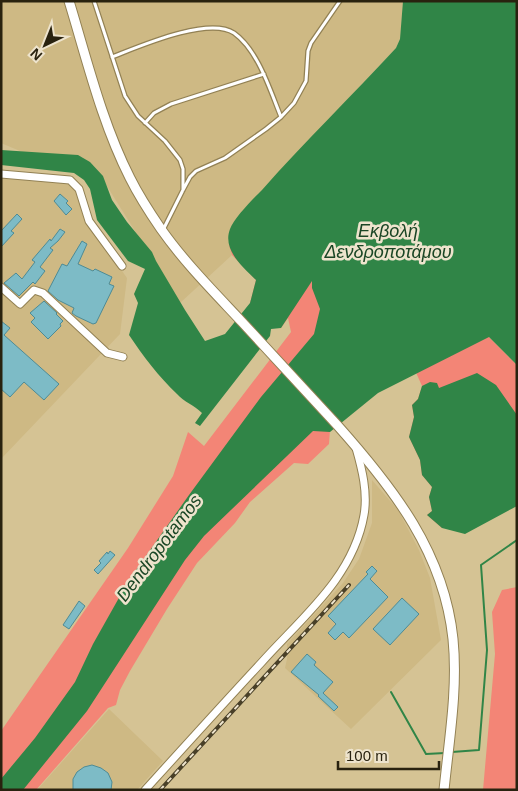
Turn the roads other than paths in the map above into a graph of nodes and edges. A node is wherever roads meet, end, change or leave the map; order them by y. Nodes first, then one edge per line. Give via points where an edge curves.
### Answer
1 (69, 1) edge
2 (94, 1) edge
3 (340, 1) edge
4 (112, 57) junction
5 (264, 74) junction
6 (281, 116) junction
7 (145, 123) junction
8 (1, 174) edge
9 (183, 190) junction
10 (162, 231) junction
11 (122, 266) dead end
12 (1, 287) edge
13 (123, 357) dead end
14 (355, 445) junction
15 (146, 790) edge
16 (444, 790) edge

1 - 10 street via 118,153
2 - 4 lane
3 - 6 lane via 311,43 306,81 294,103
4 - 5 lane via 162,38 198,29 219,28 233,33 250,50
4 - 7 lane via 125,96
5 - 6 lane
5 - 7 lane via 171,104 154,113
6 - 9 lane via 225,158 196,171
7 - 9 lane via 180,160
8 - 11 street via 70,180 79,189 89,221
9 - 10 lane
10 - 14 street
12 - 13 street via 20,304 38,290 107,353
14 - 15 street via 364,479 364,515 351,555 335,582
14 - 16 street via 403,506 421,535 447,601 454,641 454,677

